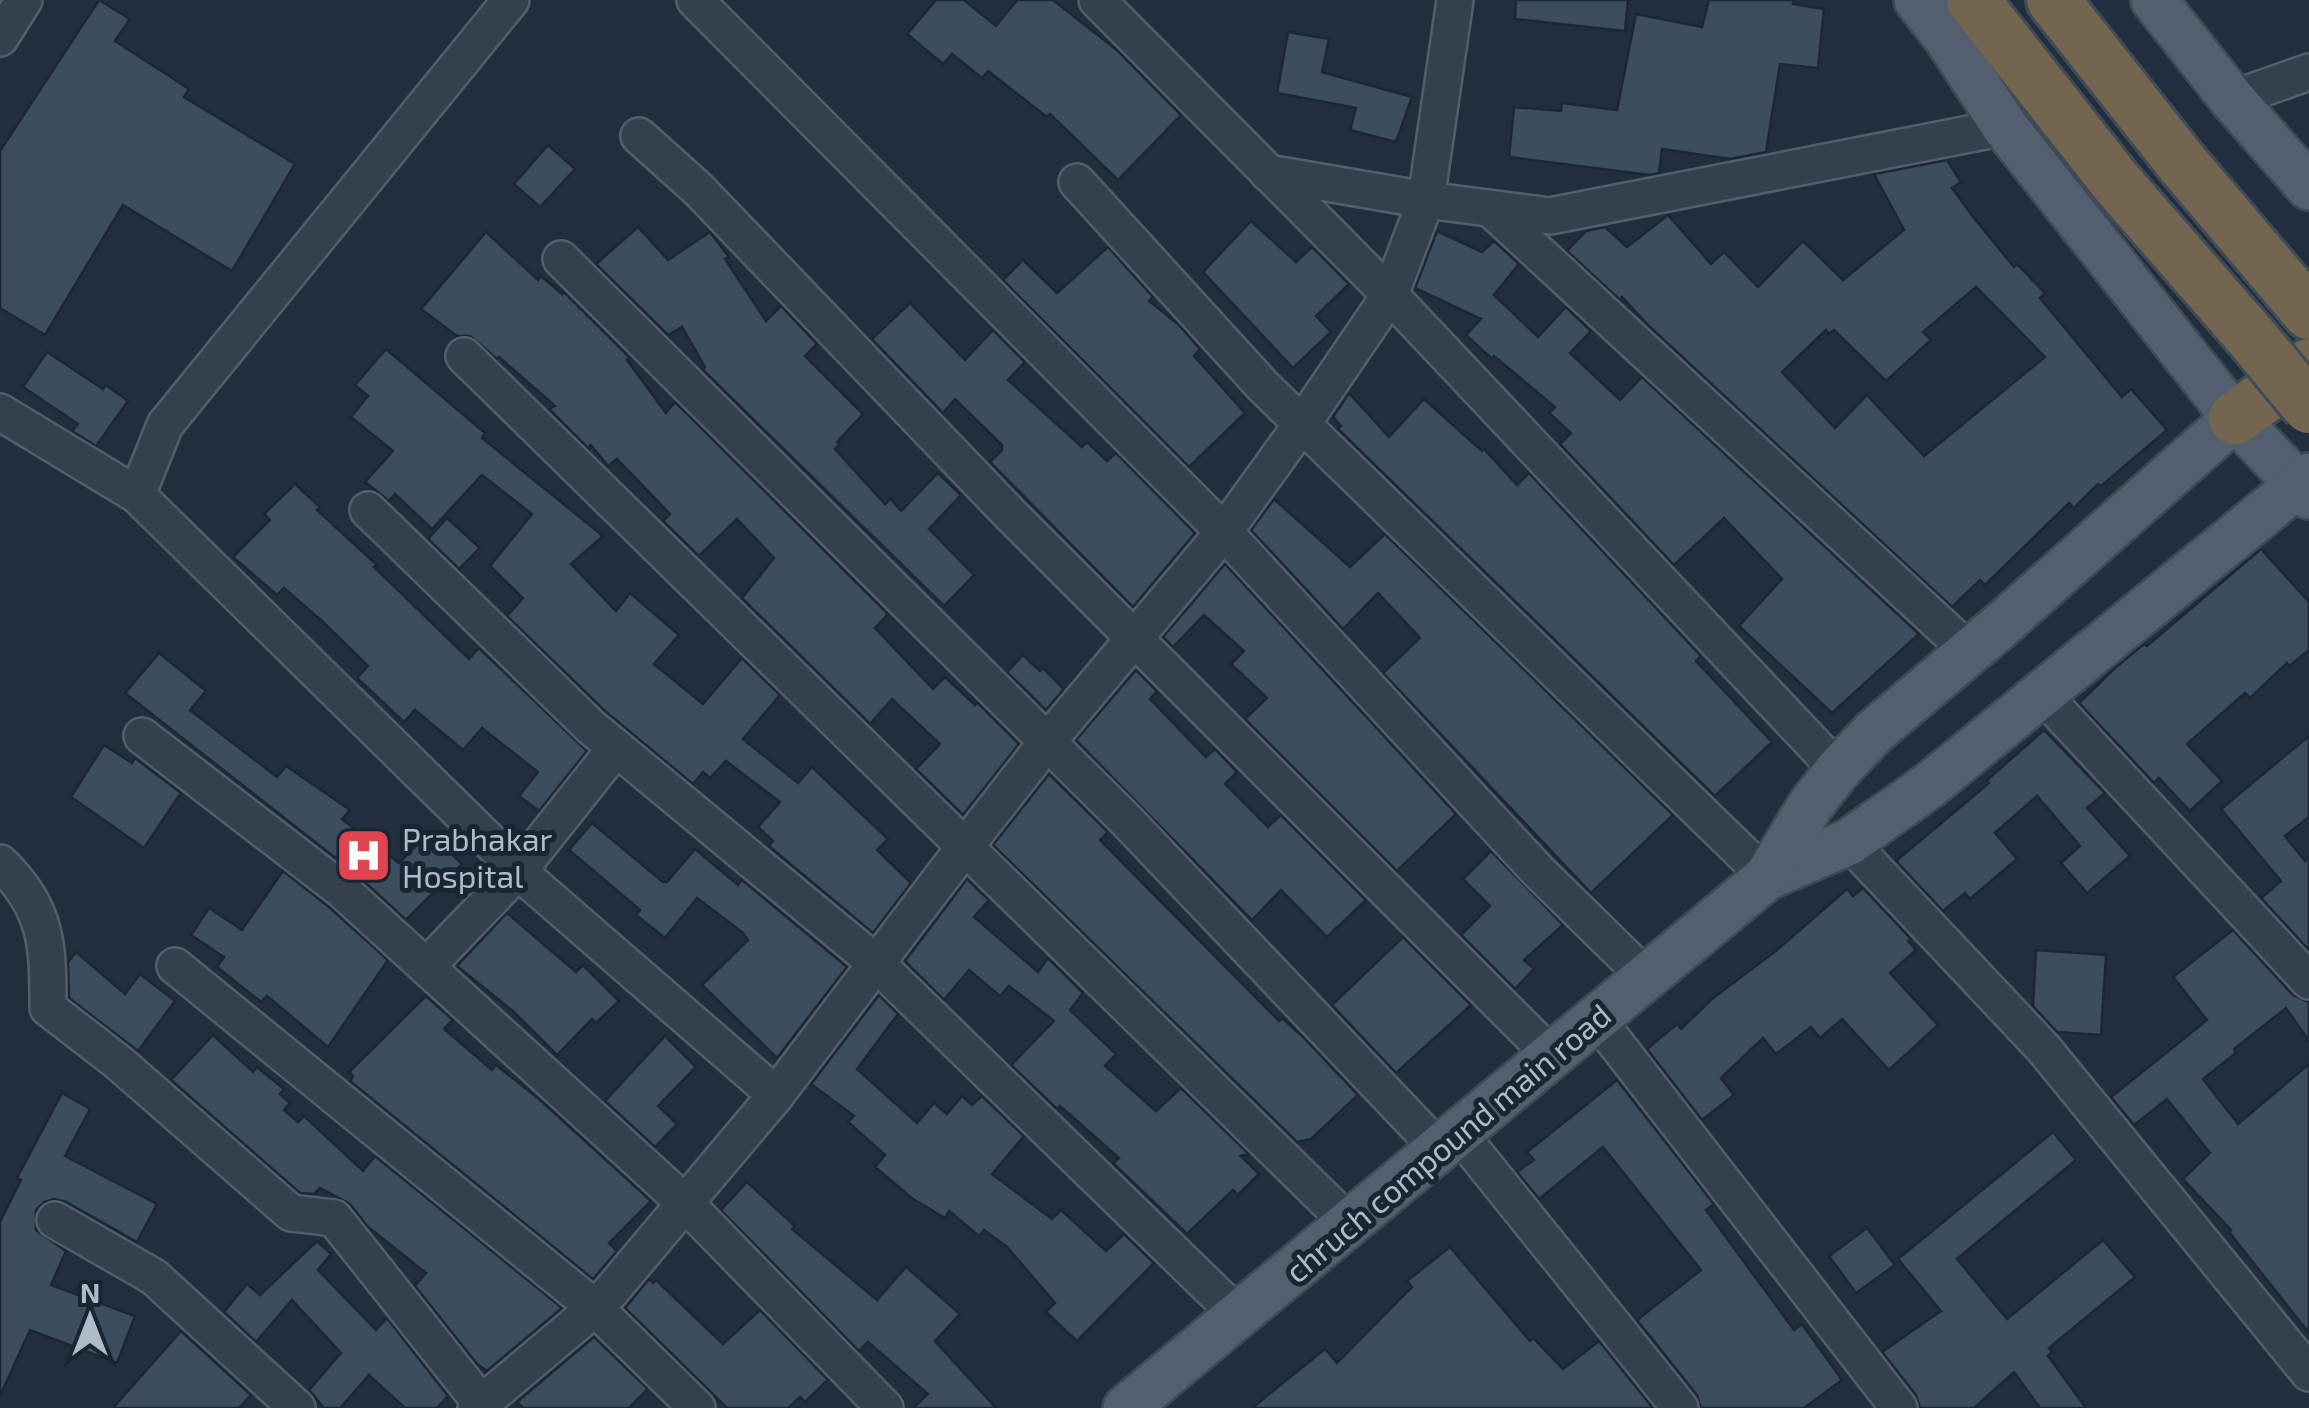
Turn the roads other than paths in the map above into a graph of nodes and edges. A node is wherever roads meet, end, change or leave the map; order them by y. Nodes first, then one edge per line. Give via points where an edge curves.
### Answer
1 (24, 0) edge
2 (511, 0) edge
3 (695, 0) edge
4 (1097, 0) edge
5 (1455, 0) edge
6 (1916, 0) edge
7 (1974, 0) edge
8 (2054, 0) edge
9 (2154, 0) edge
10 (0, 38) edge
11 (2309, 72) edge
12 (2232, 99) junction
13 (2005, 127) junction
14 (640, 136) dead end
15 (1268, 172) junction
16 (1076, 182) dead end
17 (2309, 188) edge
18 (1426, 200) junction
19 (1491, 208) junction
20 (560, 258) dead end
21 (1390, 295) junction
22 (2304, 308) edge
23 (464, 356) dead end
24 (2309, 365) edge
25 (2309, 407) edge
26 (0, 412) edge
27 (2235, 418) junction
28 (1302, 424) junction
29 (2305, 485) edge
30 (138, 495) junction
31 (368, 510) dead end
32 (1224, 532) junction
33 (1135, 640) junction
34 (1970, 652) junction
35 (2041, 693) junction
36 (142, 736) dead end
37 (1047, 742) junction
38 (616, 748) junction
39 (1838, 770) junction
40 (1849, 842) junction
41 (964, 848) junction
42 (0, 863) edge
43 (519, 870) junction
44 (1767, 876) junction
45 (876, 963) junction
46 (176, 966) dead end
47 (426, 967) junction
48 (1647, 978) junction
49 (2309, 981) edge
50 (1596, 1018) junction
51 (1551, 1055) junction
52 (776, 1095) junction
53 (1448, 1141) junction
54 (685, 1203) junction
55 (55, 1220) dead end
56 (1349, 1223) junction
57 (595, 1308) junction
58 (1238, 1315) junction
59 (2309, 1373) edge
60 (481, 1407) edge
61 (298, 1408) edge
62 (697, 1408) edge
63 (886, 1408) edge
64 (1126, 1408) edge
65 (1680, 1408) edge
66 (1899, 1408) edge

1 - 10 street
2 - 30 street via 165,425
3 - 32 street
4 - 15 street
5 - 18 street
6 - 13 main road
7 - 25 highway, bridge via 2116,182
8 - 22 highway
9 - 12 main road
11 - 12 street
12 - 17 main road
13 - 19 street via 1550,216
13 - 27 main road
14 - 33 street
15 - 18 street
15 - 21 street
16 - 28 street
18 - 19 street
18 - 21 street
19 - 34 street
20 - 37 street
21 - 28 street
21 - 39 street
23 - 41 street
24 - 27 highway
26 - 30 street
27 - 29 main road
27 - 34 main road
28 - 32 street
28 - 44 street
29 - 35 main road
30 - 43 street
31 - 38 street
32 - 33 street
32 - 48 street via 1537,870
33 - 37 street
33 - 51 street
34 - 39 main road
35 - 40 main road
35 - 49 street
36 - 47 street via 343,890
37 - 41 street
37 - 53 street
38 - 43 street
38 - 45 street
39 - 44 main road
40 - 44 main road
40 - 59 street via 2044,1049
41 - 45 street
41 - 56 street
42 - 60 street via 35,906 48,946 48,1008 290,1213 334,1218
43 - 47 street
43 - 52 street
44 - 48 main road, chruch compound main road
45 - 52 street
45 - 58 street
46 - 57 street
47 - 54 street
48 - 50 main road, chruch compound main road
50 - 51 main road, chruch compound main road
50 - 66 street
51 - 53 main road, chruch compound main road
52 - 54 street
53 - 56 main road, chruch compound main road
53 - 65 street
54 - 57 street
54 - 63 street
55 - 61 street via 154,1277
56 - 58 main road, chruch compound main road
57 - 60 street
57 - 62 street
58 - 64 main road, chruch compound main road

